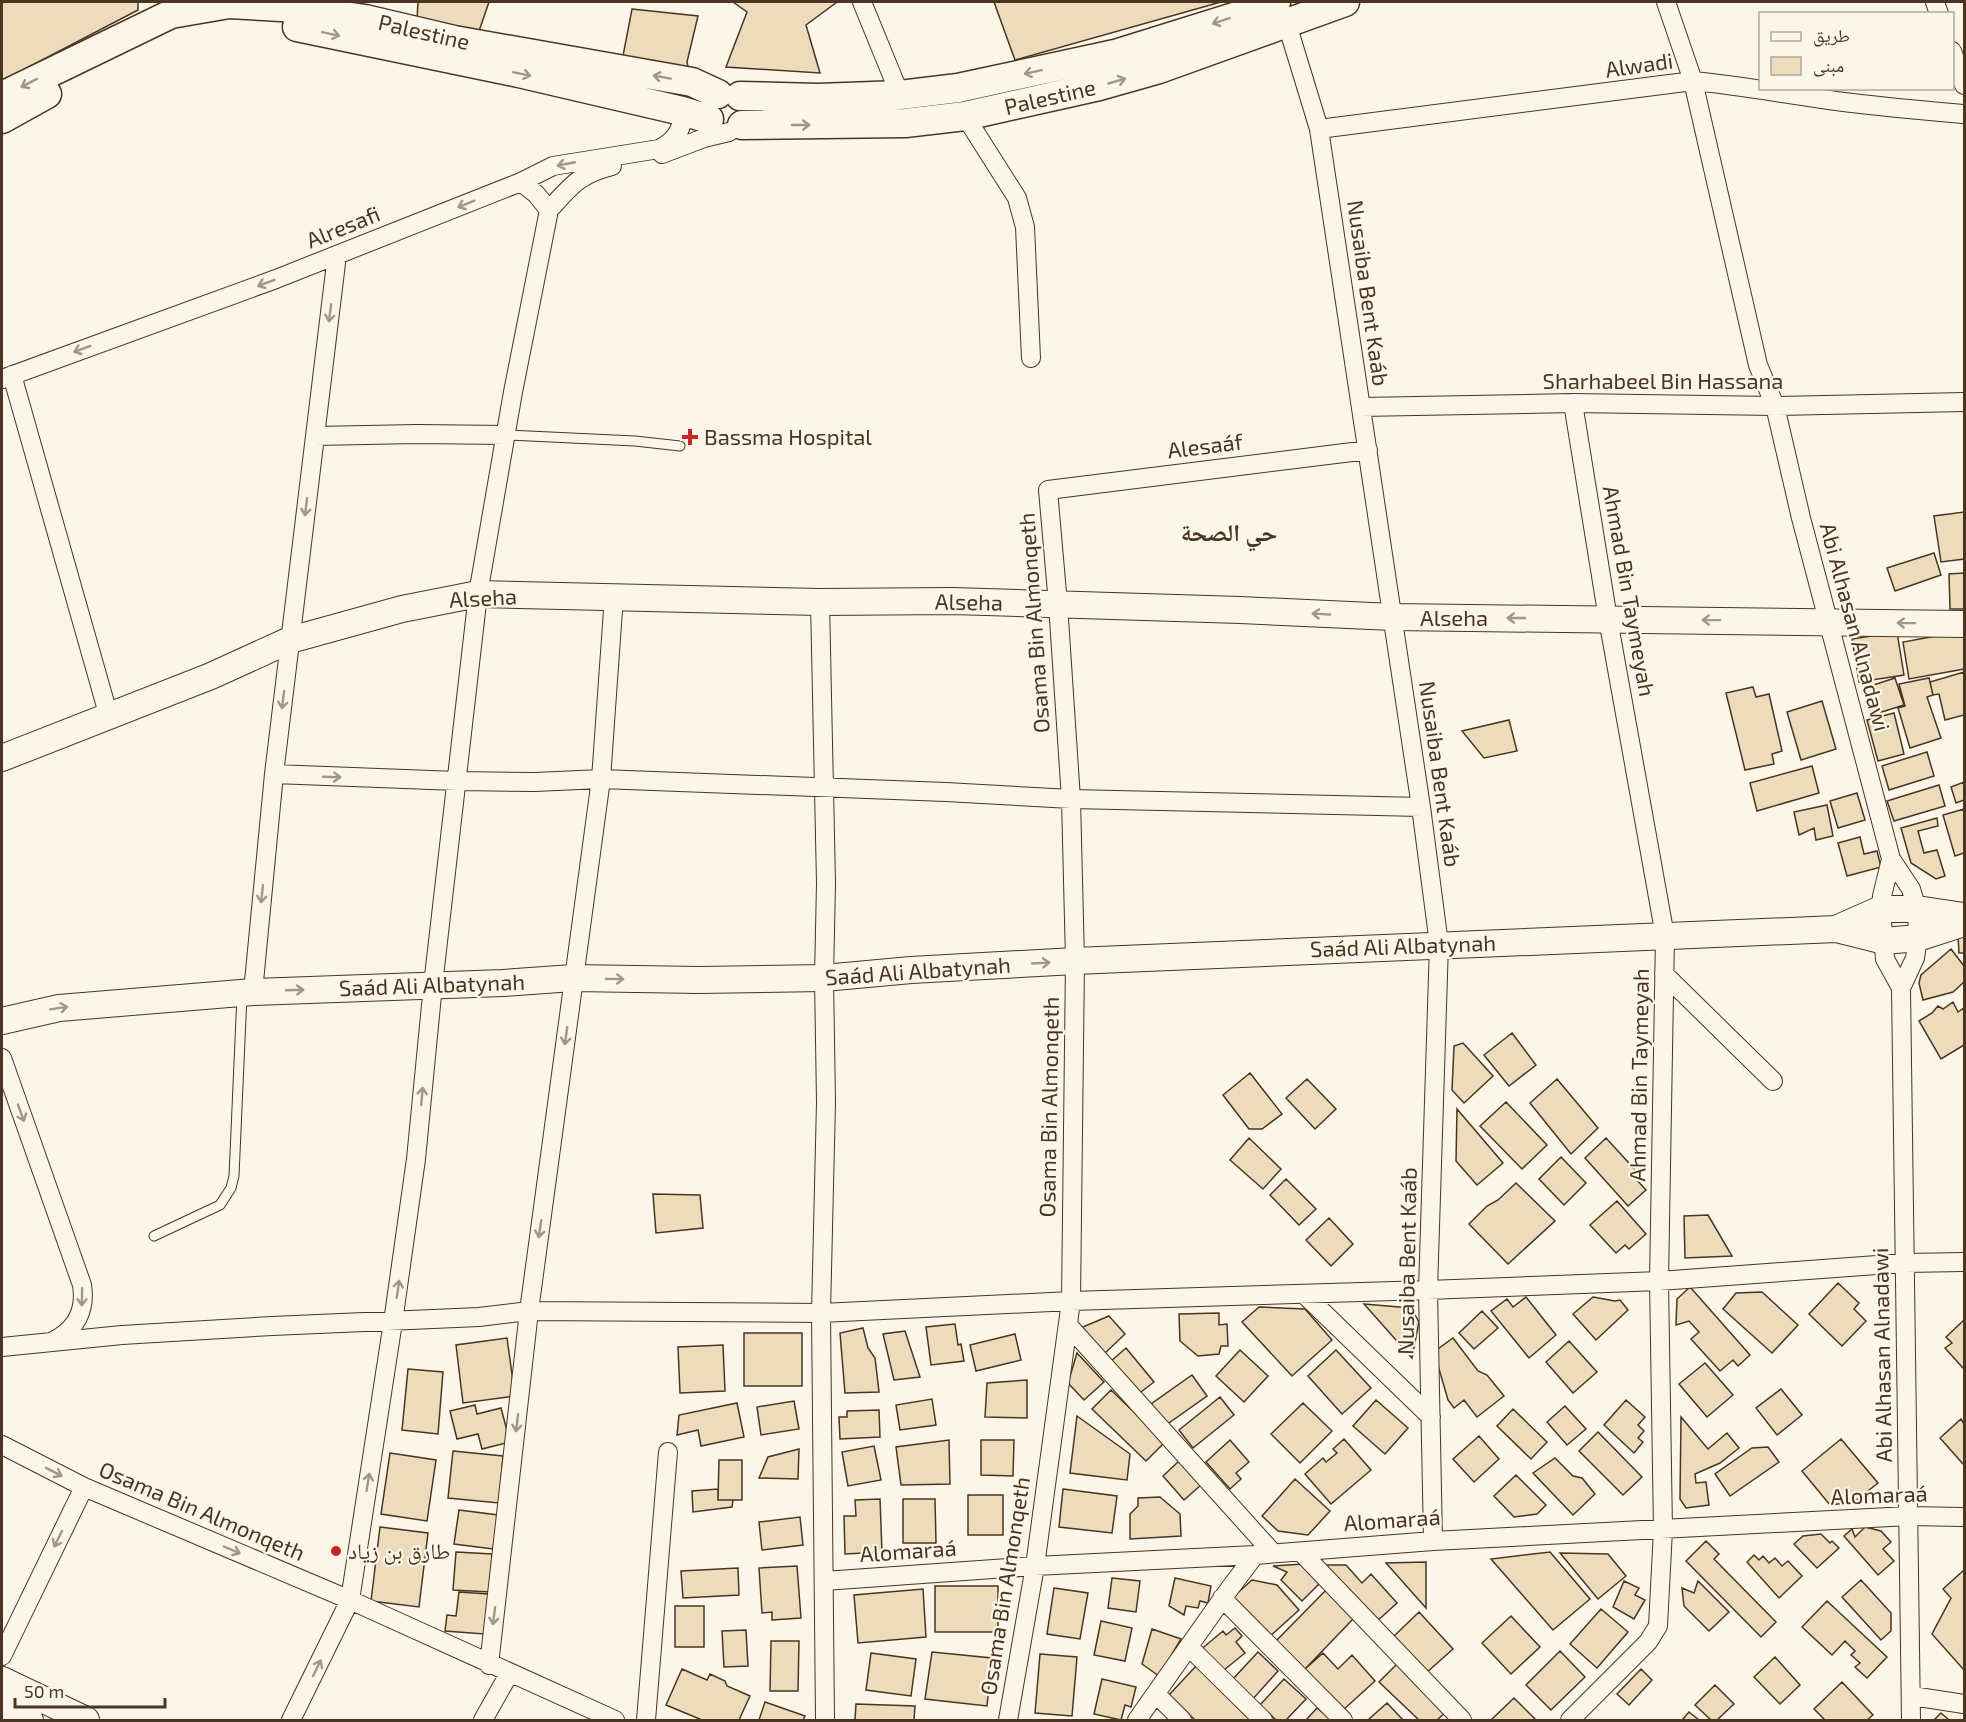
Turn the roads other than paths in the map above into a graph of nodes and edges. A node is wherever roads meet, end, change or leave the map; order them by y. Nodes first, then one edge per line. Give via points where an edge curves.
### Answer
1 (862, 2) edge
2 (1345, 2) edge
3 (1666, 2) edge
4 (167, 8) edge
5 (367, 10) edge
6 (1281, 13) edge
7 (1954, 54) edge
8 (1694, 81) junction
9 (1965, 85) edge
10 (1759, 88) edge
11 (1768, 90) edge
12 (900, 95) junction
13 (2, 96) edge
14 (720, 113) junction
15 (1965, 114) edge
16 (965, 116) junction
17 (2, 119) edge
18 (1319, 129) junction
19 (521, 182) junction
20 (549, 210) junction
21 (337, 255) junction
22 (1031, 358) dead end
23 (7, 377) edge
24 (1965, 402) edge
25 (1573, 403) junction
26 (1775, 406) junction
27 (1361, 407) junction
28 (506, 435) junction
29 (315, 436) junction
30 (680, 446) dead end
31 (1368, 450) junction
32 (1047, 489) joint
33 (478, 594) junction
34 (614, 596) junction
35 (820, 602) junction
36 (1059, 604) junction
37 (1393, 618) junction
38 (1608, 619) junction
39 (1829, 621) junction
40 (1965, 624) edge
41 (290, 640) junction
42 (109, 717) junction
43 (2, 758) edge
44 (274, 774) junction
45 (601, 779) junction
46 (458, 781) junction
47 (824, 787) junction
48 (1071, 799) junction
49 (1421, 807) junction
50 (1891, 859) junction
51 (1881, 909) junction
52 (1917, 909) junction
53 (1965, 916) edge
54 (1965, 923) edge
55 (1836, 929) junction
56 (1665, 936) junction
57 (1918, 938) junction
58 (1884, 941) junction
59 (1439, 944) junction
60 (1075, 961) junction
61 (1664, 974) junction
62 (573, 978) junction
63 (824, 978) junction
64 (433, 985) junction
65 (1901, 988) junction
66 (247, 992) junction
67 (2, 1021) edge
68 (2, 1058) edge
69 (1773, 1081) dead end
70 (154, 1236) dead end
71 (1965, 1262) edge
72 (1904, 1263) junction
73 (1659, 1281) junction
74 (1428, 1290) junction
75 (1304, 1294) junction
76 (1071, 1301) junction
77 (529, 1311) junction
78 (821, 1313) junction
79 (393, 1322) junction
80 (1068, 1325) junction
81 (51, 1342) junction
82 (2, 1347) edge
83 (1431, 1417) junction
84 (2, 1445) edge
85 (668, 1452) dead end
86 (84, 1487) junction
87 (1909, 1516) junction
88 (1965, 1517) edge
89 (1663, 1530) junction
90 (1433, 1541) junction
91 (1301, 1552) junction
92 (1264, 1554) junction
93 (1035, 1566) junction
94 (824, 1581) junction
95 (1222, 1598) junction
96 (350, 1600) junction
97 (1189, 1647) junction
98 (2, 1656) edge
99 (489, 1665) junction
100 (509, 1674) junction
101 (2, 1680) edge
102 (1156, 1694) junction
103 (1912, 1696) junction
104 (1965, 1704) edge
105 (2, 1708) edge
106 (30, 1720) edge
107 (86, 1720) edge
108 (291, 1720) edge
109 (483, 1720) edge
110 (615, 1720) edge
111 (645, 1720) edge
112 (825, 1720) edge
113 (1008, 1720) edge
114 (1137, 1720) edge
115 (1182, 1720) edge
116 (1263, 1720) edge
117 (1343, 1720) edge
118 (1462, 1720) edge
119 (1570, 1720) edge
120 (1911, 1720) edge

1 - 12 street
2 - 6 main road, Palestine
3 - 8 street, Abi Alhasan Alnadawi
4 - 5 main road, Palestine via 229,4
4 -> 13 main road, Palestine
14 -> 5 main road, Palestine via 692,82 454,40
6 -> 12 main road, Palestine via 1251,12 1115,54 958,88
16 -> 6 main road, Palestine via 1159,69
6 - 18 street, Nusaiba Bent Kaáb
7 - 9 street
8 - 10 street, Alwadi
8 - 18 street, Alwadi
8 - 26 street, Abi Alhasan Alnadawi via 1758,364
11 - 15 street, Alwadi
12 - 14 main road, Palestine via 818,98
14 -> 16 main road, Palestine via 905,123
17 -> 14 main road, Palestine via 146,45 184,30 226,21 294,26
14 -> 19 street, Alresafi via 682,122 677,134 659,148 553,166
14 - 20 street via 704,138 662,154 586,174
16 - 22 street via 1021,210
18 - 27 street, Nusaiba Bent Kaáb
19 - 20 street
19 -> 21 street, Alresafi
20 - 28 street
21 -> 23 street, Alresafi
21 -> 29 street
23 - 42 street
24 - 26 street, Sharhabeel Bin Hassana
25 - 26 street, Sharhabeel Bin Hassana
25 - 27 street, Sharhabeel Bin Hassana
25 - 38 street, Ahmad Bin Taymeyah
26 - 39 street, Abi Alhasan Alnadawi
27 - 31 street, Nusaiba Bent Kaáb
28 - 29 street
28 - 30 lane
28 - 33 street
29 -> 41 street
31 - 32 street, Alesaáf
31 - 37 street, Nusaiba Bent Kaáb
32 - 36 street, Osama Bin Almonqeth
33 - 34 main road, Alseha
33 - 41 main road, Alseha via 402,609
33 - 46 street
34 - 35 main road, Alseha
34 - 45 street
35 - 36 main road, Alseha
35 - 47 street
37 -> 36 main road, Alseha
36 - 48 street, Osama Bin Almonqeth
38 -> 37 main road, Alseha
37 - 49 street, Nusaiba Bent Kaáb
39 -> 38 main road, Alseha
38 - 56 street, Ahmad Bin Taymeyah
40 -> 39 main road, Alseha
39 - 50 street, Abi Alhasan Alnadawi
41 - 42 main road, Alseha
41 -> 44 street
42 - 43 main road, Alseha
44 -> 46 street
44 -> 66 street
45 - 46 street
45 - 47 street
45 - 62 street
46 - 64 street
47 - 48 street
47 - 63 street
48 - 49 street
48 - 60 street, Osama Bin Almonqeth
49 - 59 street, Nusaiba Bent Kaáb
50 - 51 street, Abi Alhasan Alnadawi
50 - 52 street, Abi Alhasan Alnadawi via 1911,889
51 - 52 main road, Saád Ali Albatynah
51 - 55 main road, Saád Ali Albatynah
51 - 58 street, Abi Alhasan Alnadawi
52 - 53 main road, Saád Ali Albatynah
52 - 57 street, Abi Alhasan Alnadawi
54 - 57 main road, Saád Ali Albatynah
55 - 56 main road, Saád Ali Albatynah
55 - 58 main road, Saád Ali Albatynah
56 - 59 main road, Saád Ali Albatynah
56 - 61 street, Ahmad Bin Taymeyah
57 - 58 main road, Saád Ali Albatynah
57 - 65 street, Abi Alhasan Alnadawi via 1915,958
58 - 65 street, Abi Alhasan Alnadawi via 1885,959
59 - 60 main road, Saád Ali Albatynah
59 - 74 street, Nusaiba Bent Kaáb
63 -> 60 main road, Saád Ali Albatynah
60 - 76 street, Osama Bin Almonqeth
61 - 69 street
61 - 73 street, Ahmad Bin Taymeyah
62 -> 63 main road, Saád Ali Albatynah
62 - 64 main road, Saád Ali Albatynah
62 -> 77 street
63 - 78 street via 826,1102
66 -> 64 main road, Saád Ali Albatynah
79 -> 64 street via 416,1159
65 - 72 street, Abi Alhasan Alnadawi
67 -> 66 main road, Saád Ali Albatynah via 59,1008
66 - 70 lane via 231,1188 220,1205
68 -> 81 street via 82,1285 83,1306 79,1316 68,1332
71 - 72 street
72 - 73 street
72 - 87 street, Abi Alhasan Alnadawi
73 - 74 street
73 - 89 street, Ahmad Bin Taymeyah
74 - 75 street
74 - 83 street, Nusaiba Bent Kaáb
75 - 76 street
75 - 83 street
76 - 78 street
76 - 80 street, Osama Bin Almonqeth
77 - 78 street
77 - 79 street
77 -> 99 street
78 - 94 street
79 - 81 street via 272,1326
96 -> 79 street
80 - 92 street
80 - 93 street, Osama Bin Almonqeth
81 - 82 street
83 - 90 street, Nusaiba Bent Kaáb
84 -> 86 street, Osama Bin Almonqeth
85 - 111 street
86 -> 96 street, Osama Bin Almonqeth
86 -> 98 street
87 - 88 street, Alomaraá
87 - 89 street, Alomaraá
87 - 103 street, Abi Alhasan Alnadawi
89 - 90 street, Alomaraá
89 - 119 street, Ahmad Bin Taymeyah via 1658,1626 1648,1642
90 - 91 street, Alomaraá
91 - 92 street, Alomaraá
91 - 118 street
92 - 93 street, Alomaraá
92 - 95 street
93 - 94 street, Alomaraá
93 - 113 street, Osama Bin Almonqeth
94 - 112 street
95 - 97 street
95 - 117 street
96 - 99 street, Osama Bin Almonqeth
108 -> 96 street
97 - 102 street
97 - 116 street
99 - 100 street, Osama Bin Almonqeth
100 - 109 street
100 - 110 street, Osama Bin Almonqeth
101 - 107 main road
102 - 114 street
102 - 115 street
103 - 104 street
103 - 120 street, Abi Alhasan Alnadawi
105 - 106 main road

